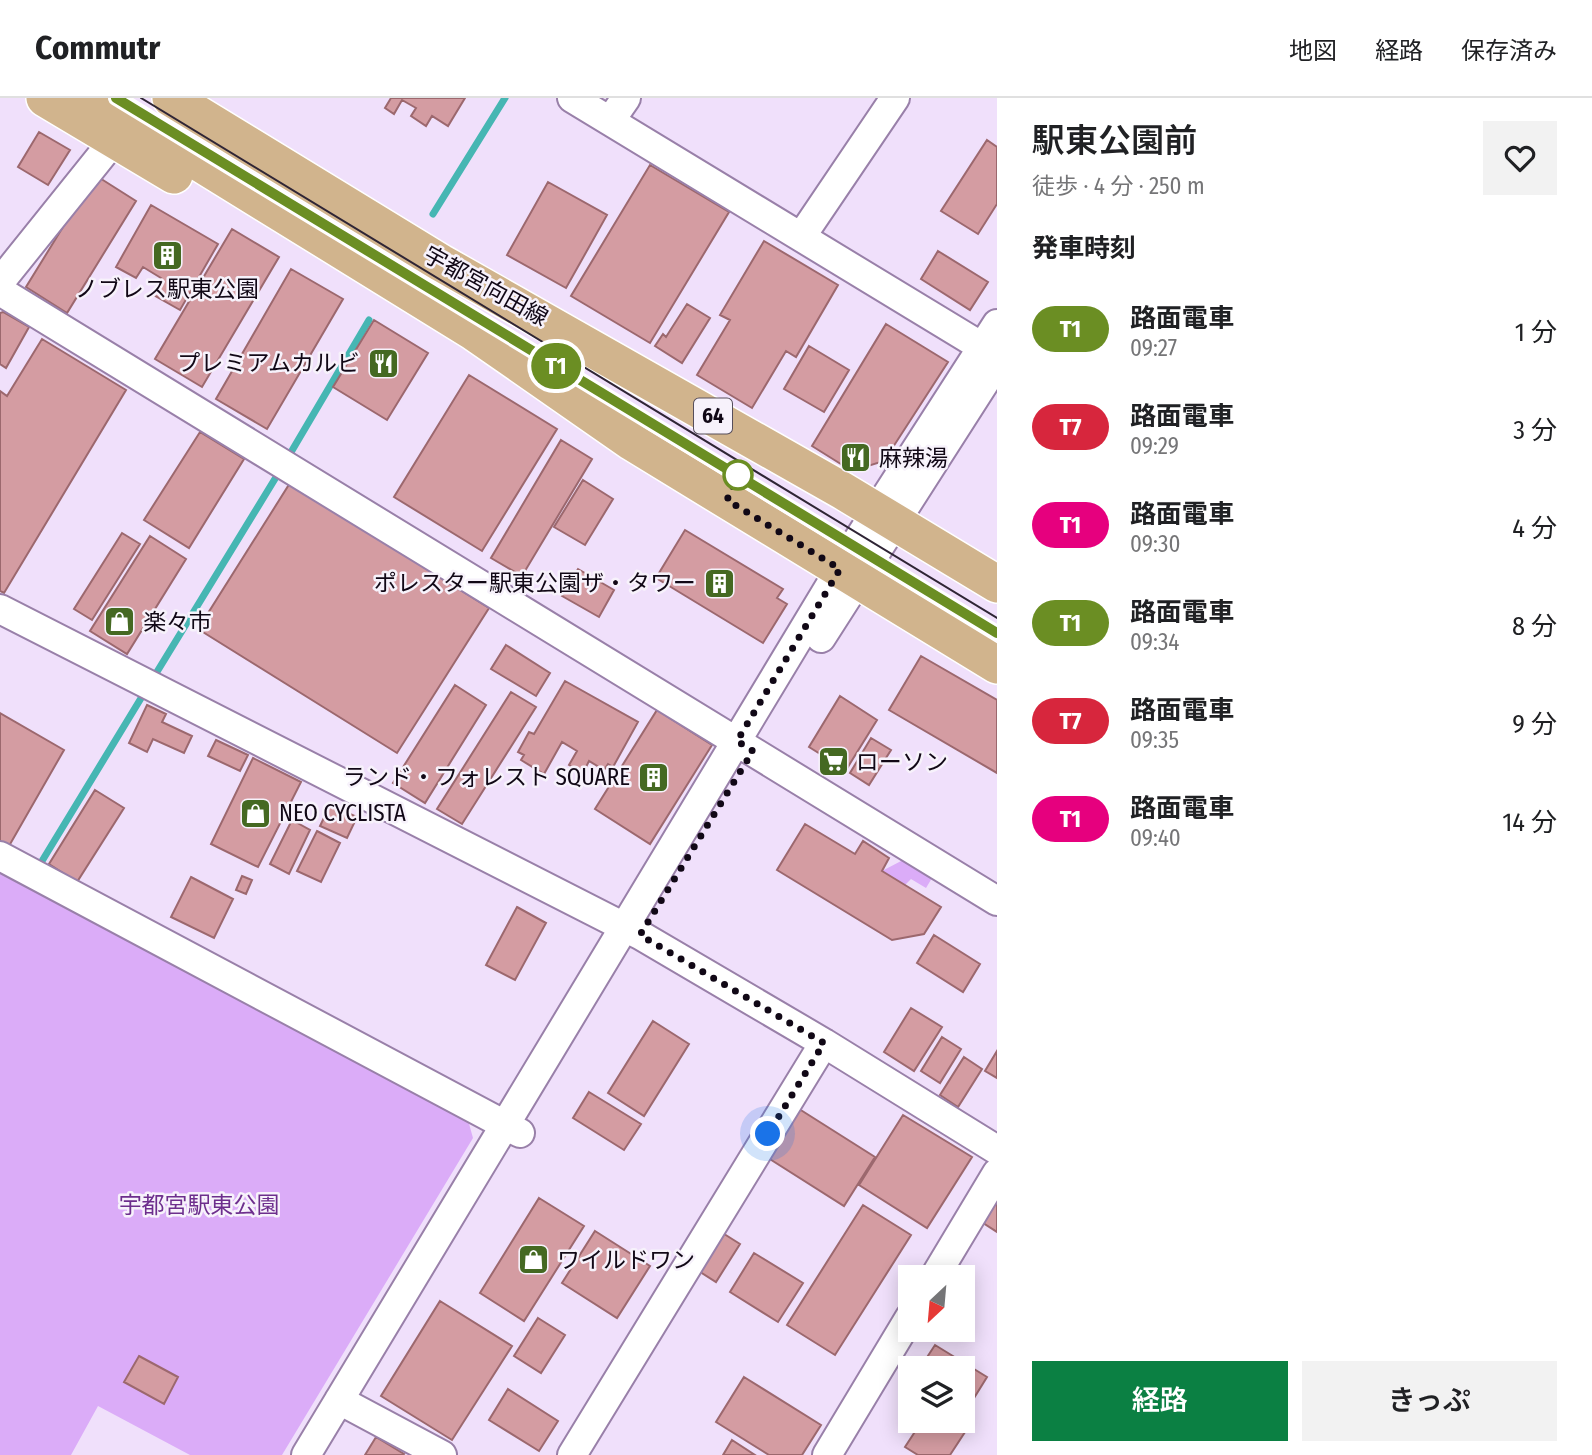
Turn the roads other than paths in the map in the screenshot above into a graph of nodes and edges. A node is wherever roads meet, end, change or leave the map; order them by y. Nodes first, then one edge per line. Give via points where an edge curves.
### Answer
1 (45, 98) edge
2 (171, 98) edge
3 (218, 98) edge
4 (572, 98) edge
5 (895, 98) edge
6 (618, 110) edge
7 (106, 115) edge
8 (801, 237) junction
9 (0, 282) edge
10 (0, 291) edge
11 (550, 322) junction
12 (993, 348) edge
13 (886, 517) junction
14 (850, 575) junction
15 (997, 584) edge
16 (0, 609) edge
17 (997, 665) edge
18 (745, 746) junction
19 (0, 856) edge
20 (997, 901) edge
21 (633, 931) junction
22 (824, 1043) junction
23 (513, 1129) junction
24 (997, 1150) edge
25 (997, 1173) edge
26 (942, 1265) edge
27 (898, 1337) edge
28 (346, 1404) junction
29 (306, 1455) edge
30 (325, 1455) edge
31 (442, 1455) edge
32 (572, 1455) edge
33 (827, 1455) edge

1 - 7 main road, 宇都宮向田線
2 - 11 main road, 宇都宮向田線 / 64 via 441,263
3 - 11 main road via 328,175 536,301
4 - 6 street
5 - 8 street
6 - 8 street
7 - 9 street
7 - 14 main road, 宇都宮向田線 via 474,332 632,442
8 - 12 street
10 - 18 street
11 - 13 main road, 宇都宮向田線 / 64
12 - 13 street
13 - 14 street
13 - 15 main road, 宇都宮向田線 / 64
14 - 17 main road, 宇都宮向田線
14 - 18 street via 829,625
16 - 21 street
18 - 20 street
18 - 21 street
19 - 23 street
21 - 22 street
21 - 23 street
22 - 24 street
22 - 32 street
23 - 28 street
25 - 26 street
27 - 33 street
28 - 29 street
28 - 30 street
28 - 31 street

